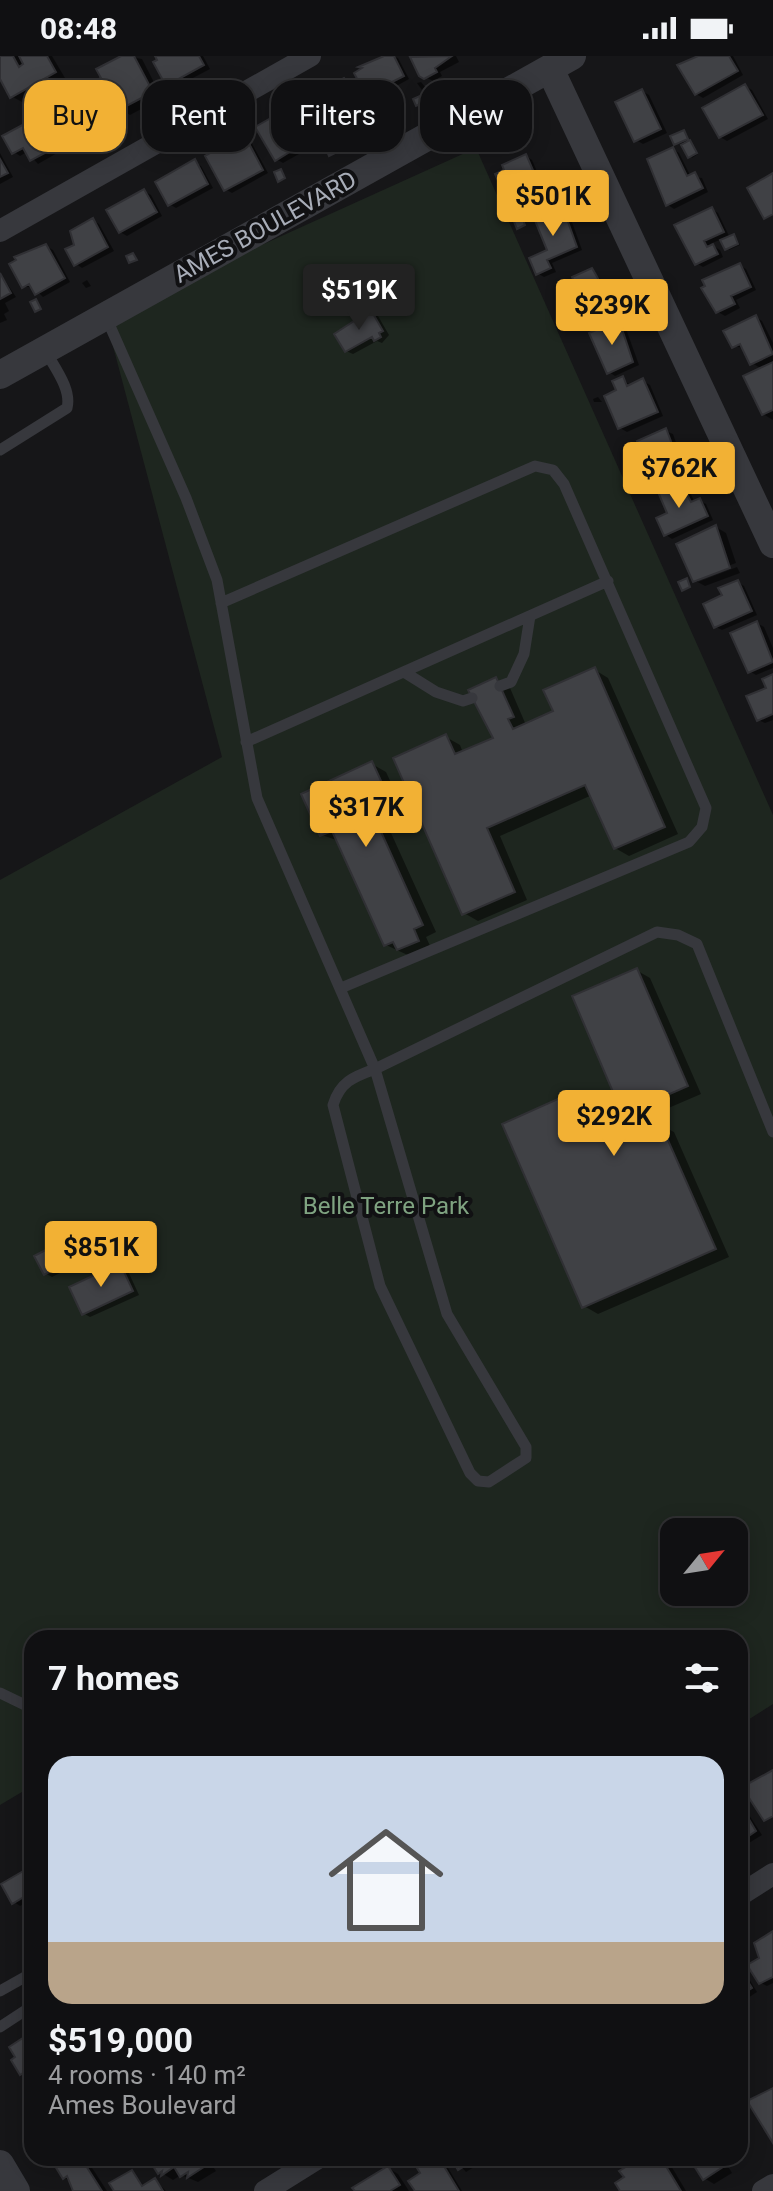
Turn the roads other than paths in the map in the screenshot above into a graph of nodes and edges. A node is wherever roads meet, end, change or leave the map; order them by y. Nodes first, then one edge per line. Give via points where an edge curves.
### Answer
1 (310, 56) edge
2 (556, 60) edge
3 (0, 231) edge
4 (105, 316) junction
5 (45, 350) junction
6 (0, 375) edge
7 (0, 450) edge
8 (773, 544) edge
9 (608, 581) junction
10 (221, 603) junction
11 (530, 616) junction
12 (404, 672) junction
13 (500, 686) dead end
14 (472, 698) dead end
15 (246, 742) junction
16 (341, 988) junction
17 (375, 1069) junction
18 (773, 1132) edge
19 (0, 1693) edge
20 (24, 1705) edge
21 (773, 1874) edge
22 (748, 1890) edge
23 (24, 1978) edge
24 (0, 1991) edge
25 (24, 2011) edge
26 (0, 2027) edge
27 (0, 2164) edge
28 (305, 2166) edge
29 (773, 2185) edge
30 (16, 2191) edge
31 (265, 2191) edge
32 (763, 2191) edge

1 - 3 street
2 - 4 street, AMES BOULEVARD
2 - 8 street
4 - 5 street, AMES BOULEVARD
4 - 10 lane via 186,498
5 - 6 street, AMES BOULEVARD
5 - 7 lane via 64,384 67,408
9 - 10 lane via 564,484 553,470 535,466
9 - 11 lane
9 - 16 lane via 694,775 706,808 702,827 689,842
10 - 15 lane
11 - 12 lane
11 - 13 lane via 524,654 511,682
12 - 14 lane via 436,692 463,701
12 - 15 lane
15 - 16 lane via 257,798
16 - 17 lane
17 - 17 lane via 447,1314 526,1447 526,1458 489,1482 470,1473 380,1286 333,1105 338,1089
17 - 18 lane via 657,932 678,935 697,944
19 - 20 lane
21 - 22 street
23 - 24 lane
25 - 26 lane
27 - 30 street
28 - 31 street
29 - 32 street

